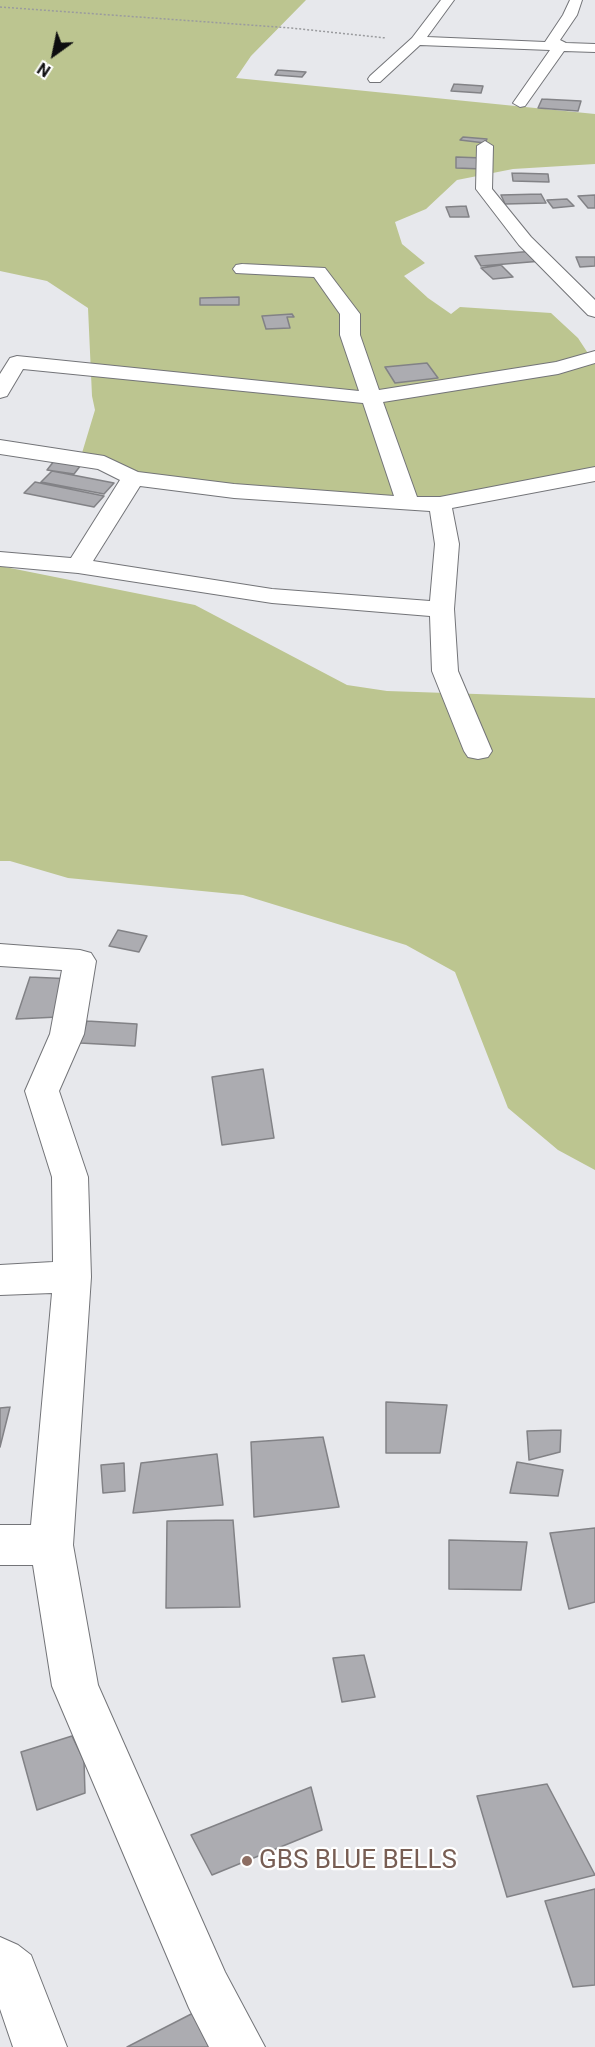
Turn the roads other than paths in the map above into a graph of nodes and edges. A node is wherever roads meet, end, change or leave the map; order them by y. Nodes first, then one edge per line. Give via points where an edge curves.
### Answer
1 (448, 0) edge
2 (576, 0) edge
3 (417, 41) junction
4 (561, 45) junction
5 (595, 48) edge
6 (375, 79) dead end
7 (520, 103) dead end
8 (485, 146) dead end
9 (242, 269) dead end
10 (595, 311) edge
11 (595, 357) edge
12 (0, 392) edge
13 (371, 398) junction
14 (0, 447) edge
15 (594, 476) edge
16 (133, 478) junction
17 (408, 504) junction
18 (440, 504) junction
19 (0, 559) edge
20 (78, 566) junction
21 (442, 609) junction
22 (478, 751) dead end
23 (0, 954) edge
24 (72, 1277) junction
25 (0, 1280) edge
26 (0, 1545) edge
27 (51, 1545) junction
28 (0, 1963) edge
29 (40, 2047) edge
30 (238, 2047) edge

1 - 3 street
2 - 4 street via 552,42
3 - 4 street
3 - 6 street
4 - 5 street
4 - 7 street
8 - 10 street via 484,189 525,241
9 - 13 street via 319,272 350,314 351,335
11 - 13 street via 558,369
12 - 13 street via 17,362
13 - 17 street
14 - 16 street via 104,463
15 - 18 street
16 - 17 street via 234,491
16 - 20 street
17 - 18 street
18 - 21 street via 447,544
19 - 20 street
20 - 21 street via 272,596
21 - 22 street via 446,671
23 - 24 street via 80,961 67,1034 42,1091 70,1178
24 - 25 street
24 - 27 street
26 - 27 street
27 - 30 street via 75,1686 203,1980
28 - 29 street via 13,1973

